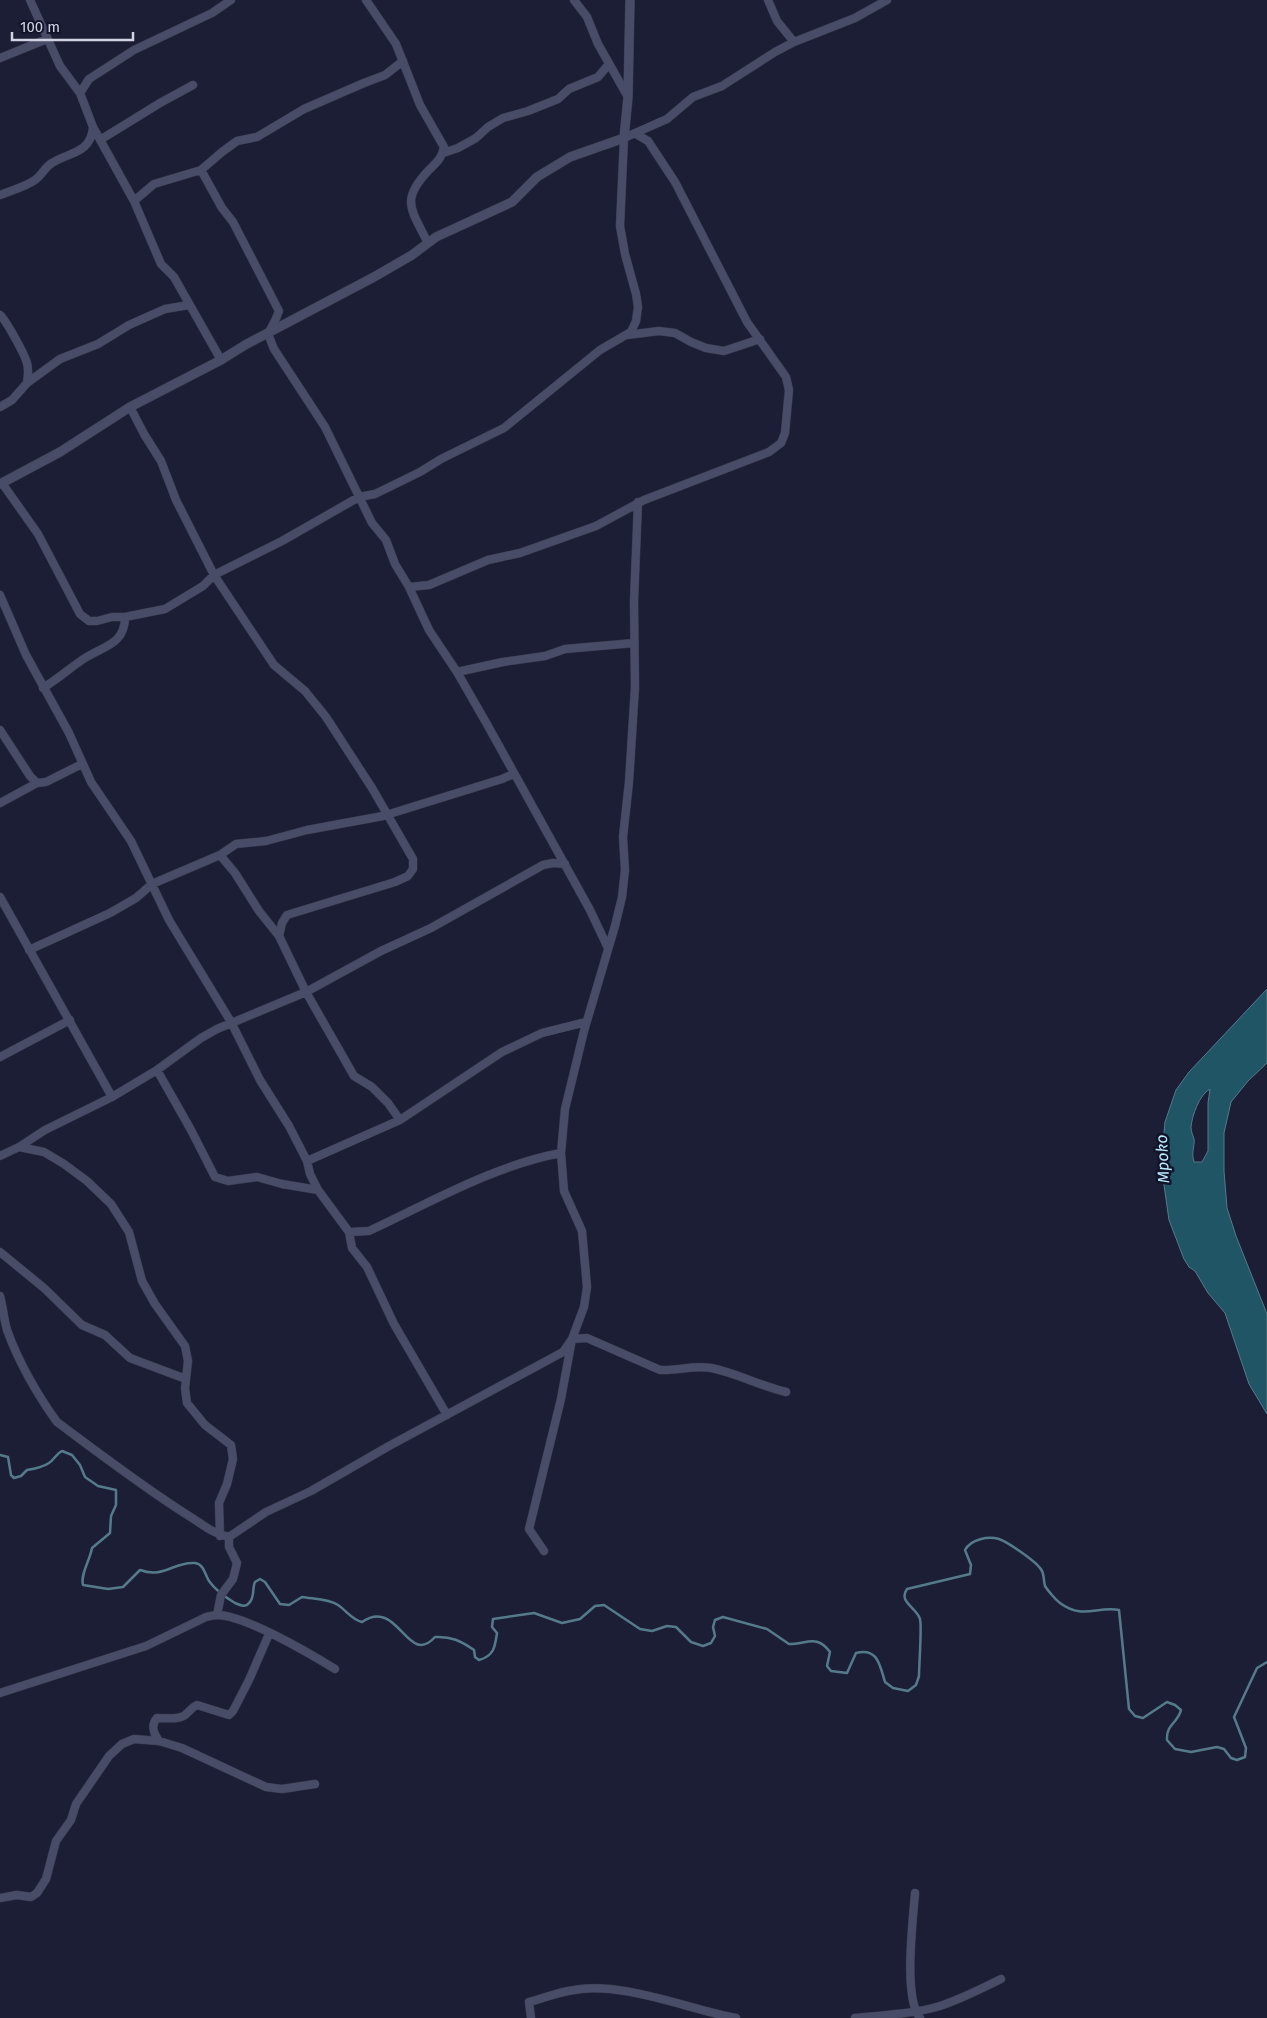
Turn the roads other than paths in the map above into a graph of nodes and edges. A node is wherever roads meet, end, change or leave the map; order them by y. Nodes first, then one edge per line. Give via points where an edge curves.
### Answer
1 (232, 0) edge
2 (366, 0) edge
3 (574, 0) edge
4 (630, 0) edge
5 (768, 0) edge
6 (887, 0) edge
7 (33, 2) edge
8 (47, 39) junction
9 (794, 42) junction
10 (0, 58) edge
11 (403, 61) junction
12 (609, 64) junction
13 (193, 85) dead end
14 (80, 93) junction
15 (628, 97) junction
16 (93, 127) junction
17 (636, 134) junction
18 (624, 138) junction
19 (100, 140) junction
20 (443, 153) junction
21 (202, 170) junction
22 (0, 195) edge
23 (134, 201) junction
24 (428, 243) junction
25 (189, 305) junction
26 (0, 314) edge
27 (268, 334) junction
28 (627, 335) junction
29 (760, 339) junction
30 (221, 360) junction
31 (27, 383) junction
32 (130, 406) junction
33 (0, 407) edge
34 (1, 483) edge
35 (359, 498) junction
36 (638, 502) junction
37 (214, 575) junction
38 (409, 587) junction
39 (0, 595) edge
40 (125, 616) junction
41 (634, 643) junction
42 (457, 672) junction
43 (43, 688) junction
44 (0, 730) edge
45 (82, 764) junction
46 (513, 774) junction
47 (37, 783) junction
48 (0, 803) edge
49 (386, 815) junction
50 (220, 855) junction
51 (565, 864) junction
52 (152, 884) junction
53 (0, 897) edge
54 (279, 936) junction
55 (608, 948) junction
56 (29, 950) junction
57 (306, 992) junction
58 (70, 1020) junction
59 (231, 1022) junction
60 (586, 1022) junction
61 (0, 1057) edge
62 (157, 1070) junction
63 (112, 1098) junction
64 (400, 1120) junction
65 (19, 1147) junction
66 (561, 1154) junction
67 (0, 1156) edge
68 (307, 1160) junction
69 (318, 1190) junction
70 (349, 1232) junction
71 (0, 1252) edge
72 (0, 1296) edge
73 (572, 1339) junction
74 (186, 1379) junction
75 (786, 1392) dead end
76 (446, 1415) junction
77 (220, 1536) junction
78 (229, 1537) junction
79 (544, 1551) dead end
80 (217, 1615) junction
81 (269, 1634) junction
82 (335, 1669) dead end
83 (0, 1694) edge
84 (159, 1741) junction
85 (315, 1784) dead end
86 (915, 1893) dead end
87 (0, 1898) edge
88 (1001, 1979) dead end
89 (914, 2011) junction
90 (531, 2018) edge
91 (736, 2018) edge
92 (855, 2018) edge
93 (920, 2018) edge

1 - 14 street via 212,14 134,50 89,79
2 - 11 street via 396,44
3 - 12 street via 587,17
4 - 15 street
5 - 9 street via 777,21
6 - 9 street via 855,18
7 - 8 street
8 - 10 street
8 - 14 street via 60,66
9 - 17 street via 722,86 694,97 667,119
11 - 20 street via 420,105 444,147
11 - 21 street via 385,75 304,110 257,138 237,141
12 - 15 street
12 - 20 street via 598,77 569,89 558,100 503,118 476,138
13 - 19 street
14 - 16 street
15 - 18 street
16 - 19 street
16 - 22 street via 92,135 82,148 51,163 37,179 24,187
17 - 18 street
17 - 29 street via 648,142 675,182 732,296
18 - 24 street via 570,157 537,177 512,202
18 - 28 street via 620,226 638,308 636,321
19 - 23 street
20 - 24 street via 417,182 410,204
21 - 23 street via 154,184
21 - 27 street via 279,310
23 - 25 street via 161,264 174,277
24 - 27 street via 374,277
25 - 30 street
25 - 31 street via 166,308 129,325 98,344 60,359
26 - 31 street via 27,360
27 - 30 street
27 - 35 street via 274,349 325,427
28 - 29 street via 659,331 675,333 706,348 724,351
28 - 35 street via 600,350 504,428 407,479
29 - 36 street via 786,377 789,390 781,443 769,452
30 - 32 street
31 - 33 street via 12,400
32 - 34 street via 60,452
32 - 37 street via 160,460 176,500
34 - 40 street via 38,534 80,614 89,621
35 - 37 street
35 - 38 street via 372,523 386,540
36 - 38 street via 596,526 520,553 488,560 429,585
36 - 41 street
37 - 40 street via 203,586 165,609
37 - 49 street via 274,666 326,717
38 - 42 street via 429,630
39 - 43 street
40 - 43 street via 125,626 115,642 85,658
41 - 42 street via 565,650
41 - 55 street via 635,687 622,837 625,870 622,897
42 - 46 street
43 - 45 street via 69,733
44 - 47 street
45 - 47 street via 46,782
45 - 52 street via 132,841
46 - 49 street
46 - 51 street
47 - 48 street
49 - 50 street via 266,841 236,844
49 - 54 street via 413,859 414,869 408,876 287,915
50 - 52 street
50 - 54 street
51 - 55 street
51 - 57 street via 553,862 544,865
52 - 56 street via 110,913
52 - 59 street
53 - 56 street
54 - 57 street
55 - 60 street
56 - 58 street
57 - 59 street
57 - 64 street via 354,1076 372,1087
58 - 61 street
58 - 63 street
59 - 62 street via 201,1038
59 - 68 street via 260,1080
60 - 64 street via 542,1033 502,1052
60 - 66 street via 565,1109
62 - 63 street
62 - 69 street via 215,1177 228,1181 257,1177
63 - 65 street via 45,1130
64 - 68 street
65 - 67 street
65 - 74 street via 44,1152 64,1164 111,1204 129,1232 142,1280 185,1346 188,1361
66 - 70 street via 509,1167 369,1231
66 - 73 street via 564,1191 582,1231 587,1287 584,1307
68 - 69 street
69 - 70 street
70 - 76 street via 352,1248 367,1266 394,1324
71 - 74 street via 82,1325 105,1335 130,1358
72 - 77 street via 7,1330 15,1348 57,1422 170,1505
73 - 75 street via 587,1338 660,1370 711,1368
73 - 76 street via 563,1352
73 - 79 street via 561,1399 529,1529
74 - 77 street via 187,1402 204,1425 231,1445 233,1459 218,1504
76 - 78 street via 311,1491 266,1512
77 - 78 street
78 - 80 street via 229,1547 237,1563 232,1579 221,1595
80 - 81 street
80 - 83 street via 206,1617 146,1646
81 - 82 street
81 - 84 street via 233,1711 229,1714 197,1705 180,1718 157,1718 153,1727
84 - 85 street via 182,1748 266,1787 282,1789
84 - 87 street via 134,1740 122,1744 109,1756 56,1840 46,1879 37,1893 31,1897
86 - 89 street via 911,1944
88 - 89 street via 961,1999
89 - 92 street
89 - 93 street
90 - 91 street via 529,2002 574,1990 602,1989 630,1992

